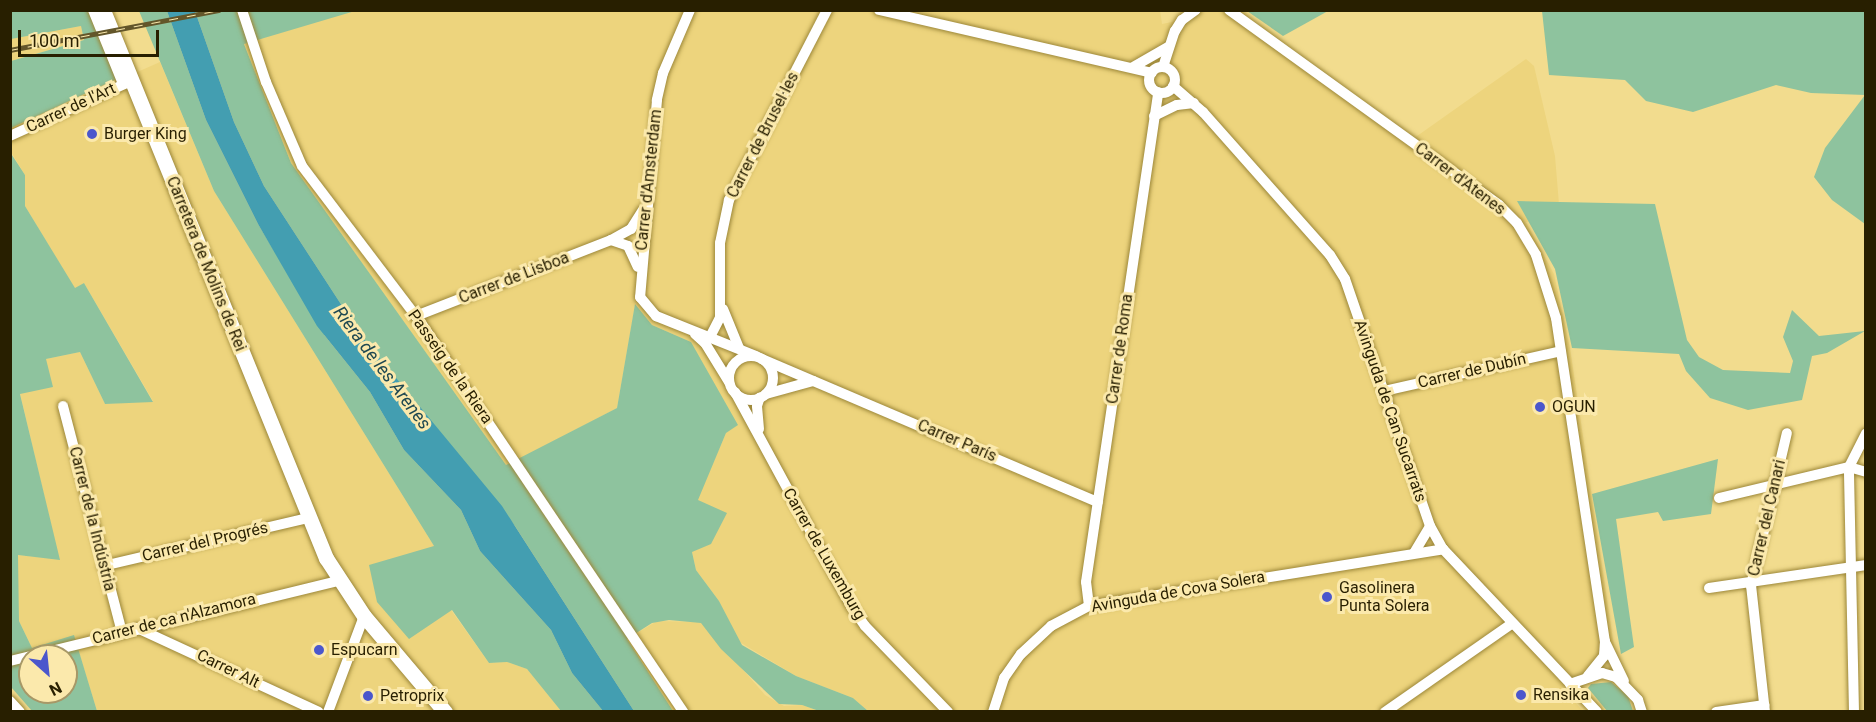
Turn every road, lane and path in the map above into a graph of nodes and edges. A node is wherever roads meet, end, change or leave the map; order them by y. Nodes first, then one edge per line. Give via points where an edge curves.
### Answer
1 (93, 10) edge
2 (103, 10) edge
3 (242, 10) edge
4 (690, 10) edge
5 (827, 10) edge
6 (879, 10) edge
7 (1196, 10) edge
8 (1229, 10) edge
9 (1168, 46) junction
10 (1133, 67) junction
11 (1163, 67) junction
12 (1152, 72) junction
13 (127, 82) junction
14 (1173, 86) junction
15 (1158, 92) junction
16 (1194, 103) junction
17 (1154, 116) junction
18 (10, 136) edge
19 (645, 203) junction
20 (611, 240) junction
21 (639, 271) junction
22 (721, 301) junction
23 (416, 316) junction
24 (688, 328) junction
25 (710, 337) junction
26 (738, 348) junction
27 (1561, 351) junction
28 (759, 357) junction
29 (816, 381) junction
30 (733, 390) junction
31 (1384, 392) junction
32 (763, 395) junction
33 (63, 406) dead end
34 (1787, 433) dead end
35 (1866, 433) edge
36 (761, 441) junction
37 (1849, 467) junction
38 (1866, 472) edge
39 (1774, 486) junction
40 (1719, 498) dead end
41 (1098, 502) junction
42 (308, 518) junction
43 (1430, 526) junction
44 (1443, 549) junction
45 (1414, 553) junction
46 (1866, 565) edge
47 (103, 566) junction
48 (1851, 567) junction
49 (339, 581) junction
50 (1751, 583) junction
51 (1709, 588) dead end
52 (1089, 606) junction
53 (364, 616) junction
54 (1511, 624) junction
55 (137, 628) junction
56 (122, 632) junction
57 (1605, 641) junction
58 (10, 661) edge
59 (1588, 676) junction
60 (1570, 684) junction
61 (1627, 686) junction
62 (10, 701) edge
63 (1764, 708) edge
64 (992, 710) edge
65 (20, 711) edge
66 (319, 711) edge
67 (328, 711) edge
68 (446, 711) edge
69 (683, 711) edge
70 (948, 711) edge
71 (1385, 711) edge
72 (1597, 711) edge
73 (1642, 711) edge
74 (1716, 711) edge
75 (1854, 711) edge

1 - 13 street, Carretera de Molins de Rei
2 - 13 main road, Carretera de Molins de Rei
3 - 23 street, Passeig de la Riera via 266,82 302,166
4 - 19 street, Carrer d'Amsterdam via 663,73
5 - 22 street, Carrer de Brusel·les via 729,200 720,243
6 - 10 street
7 - 9 street via 1182,20
8 - 27 street, Carrer d'Atenes via 1499,205 1517,223 1536,255 1546,284
9 - 10 street
9 - 11 street
10 - 12 street
11 - 12 street
11 - 14 street via 1173,74
12 - 15 street via 1150,83
13 - 18 street, Carrer de l'Art
13 - 42 main road, Carretera de Molins de Rei
14 - 15 street
14 - 16 street, Avinguda de Can Sucarrats
15 - 17 street, Carrer de Roma
16 - 17 street via 1177,105
16 - 31 street, Avinguda de Can Sucarrats via 1330,255 1345,279
17 - 41 street, Carrer de Roma
19 - 20 street, Carrer de Lisboa via 637,222
19 - 21 street, Carrer d'Amsterdam
20 - 21 street via 628,246
20 - 23 street, Carrer de Lisboa
21 - 24 street, Carrer d'Amsterdam via 640,297 648,311
22 - 25 street, Carrer de Brusel·les via 718,324
22 - 26 street, Carrer de Brusel·les
23 - 69 street, Passeig de la Riera
24 - 25 street, Carrer d'Amsterdam
24 - 30 street, Carrer d'Amsterdam via 705,343
25 - 26 street, Carrer d'Amsterdam
26 - 28 street, Carrer d'Amsterdam
27 - 31 street, Carrer de Dubín
27 - 57 street, Carrer d'Atenes
28 - 29 street, Carrer París
28 - 30 street via 742,358 732,367
28 - 32 street via 773,375
29 - 32 street via 794,383
29 - 41 street, Carrer París
30 - 32 street via 747,399
30 - 36 street, Carrer de Luxemburg
31 - 43 street, Avinguda de Can Sucarrats
32 - 36 street, Carrer de Luxemburg via 756,418
33 - 47 street, Carrer de la Indústria
34 - 39 street, Carrer del Canari
35 - 37 street
36 - 70 street, Carrer de Luxemburg via 865,626
37 - 38 street
37 - 39 street
37 - 48 street
39 - 40 street
39 - 50 street, Carrer del Canari
41 - 52 street, Carrer de Roma via 1086,582
42 - 47 street, Carrer del Progrés
42 - 49 main road, Carretera de Molins de Rei
43 - 44 street, Avinguda de Can Sucarrats
43 - 45 street
44 - 45 street, Avinguda de Cova Solera
44 - 54 street, Avinguda de Can Sucarrats
45 - 52 street, Avinguda de Cova Solera
46 - 48 street
47 - 56 street, Carrer de la Indústria
48 - 50 street
48 - 75 street
49 - 53 main road, Carretera de Molins de Rei
49 - 55 street, Carrer de ca n'Alzamora
50 - 51 street
50 - 63 street, Carrer del Canari
52 - 64 street, Avinguda de Cova Solera via 1050,626 1021,654 1004,678
53 - 67 street
53 - 68 main road, Carretera de Molins de Rei
54 - 60 street, Avinguda de Can Sucarrats
54 - 71 street
55 - 56 street, Carrer de ca n'Alzamora
55 - 66 street, Carrer Alt
56 - 58 street, Carrer de ca n'Alzamora
57 - 59 street, Carrer d'Atenes via 1604,656
57 - 61 street, Carrer d'Atenes
59 - 60 street
59 - 61 street via 1609,675
60 - 72 street, Avinguda de Can Sucarrats
61 - 73 street, Carrer d'Atenes
62 - 65 street
63 - 74 street

